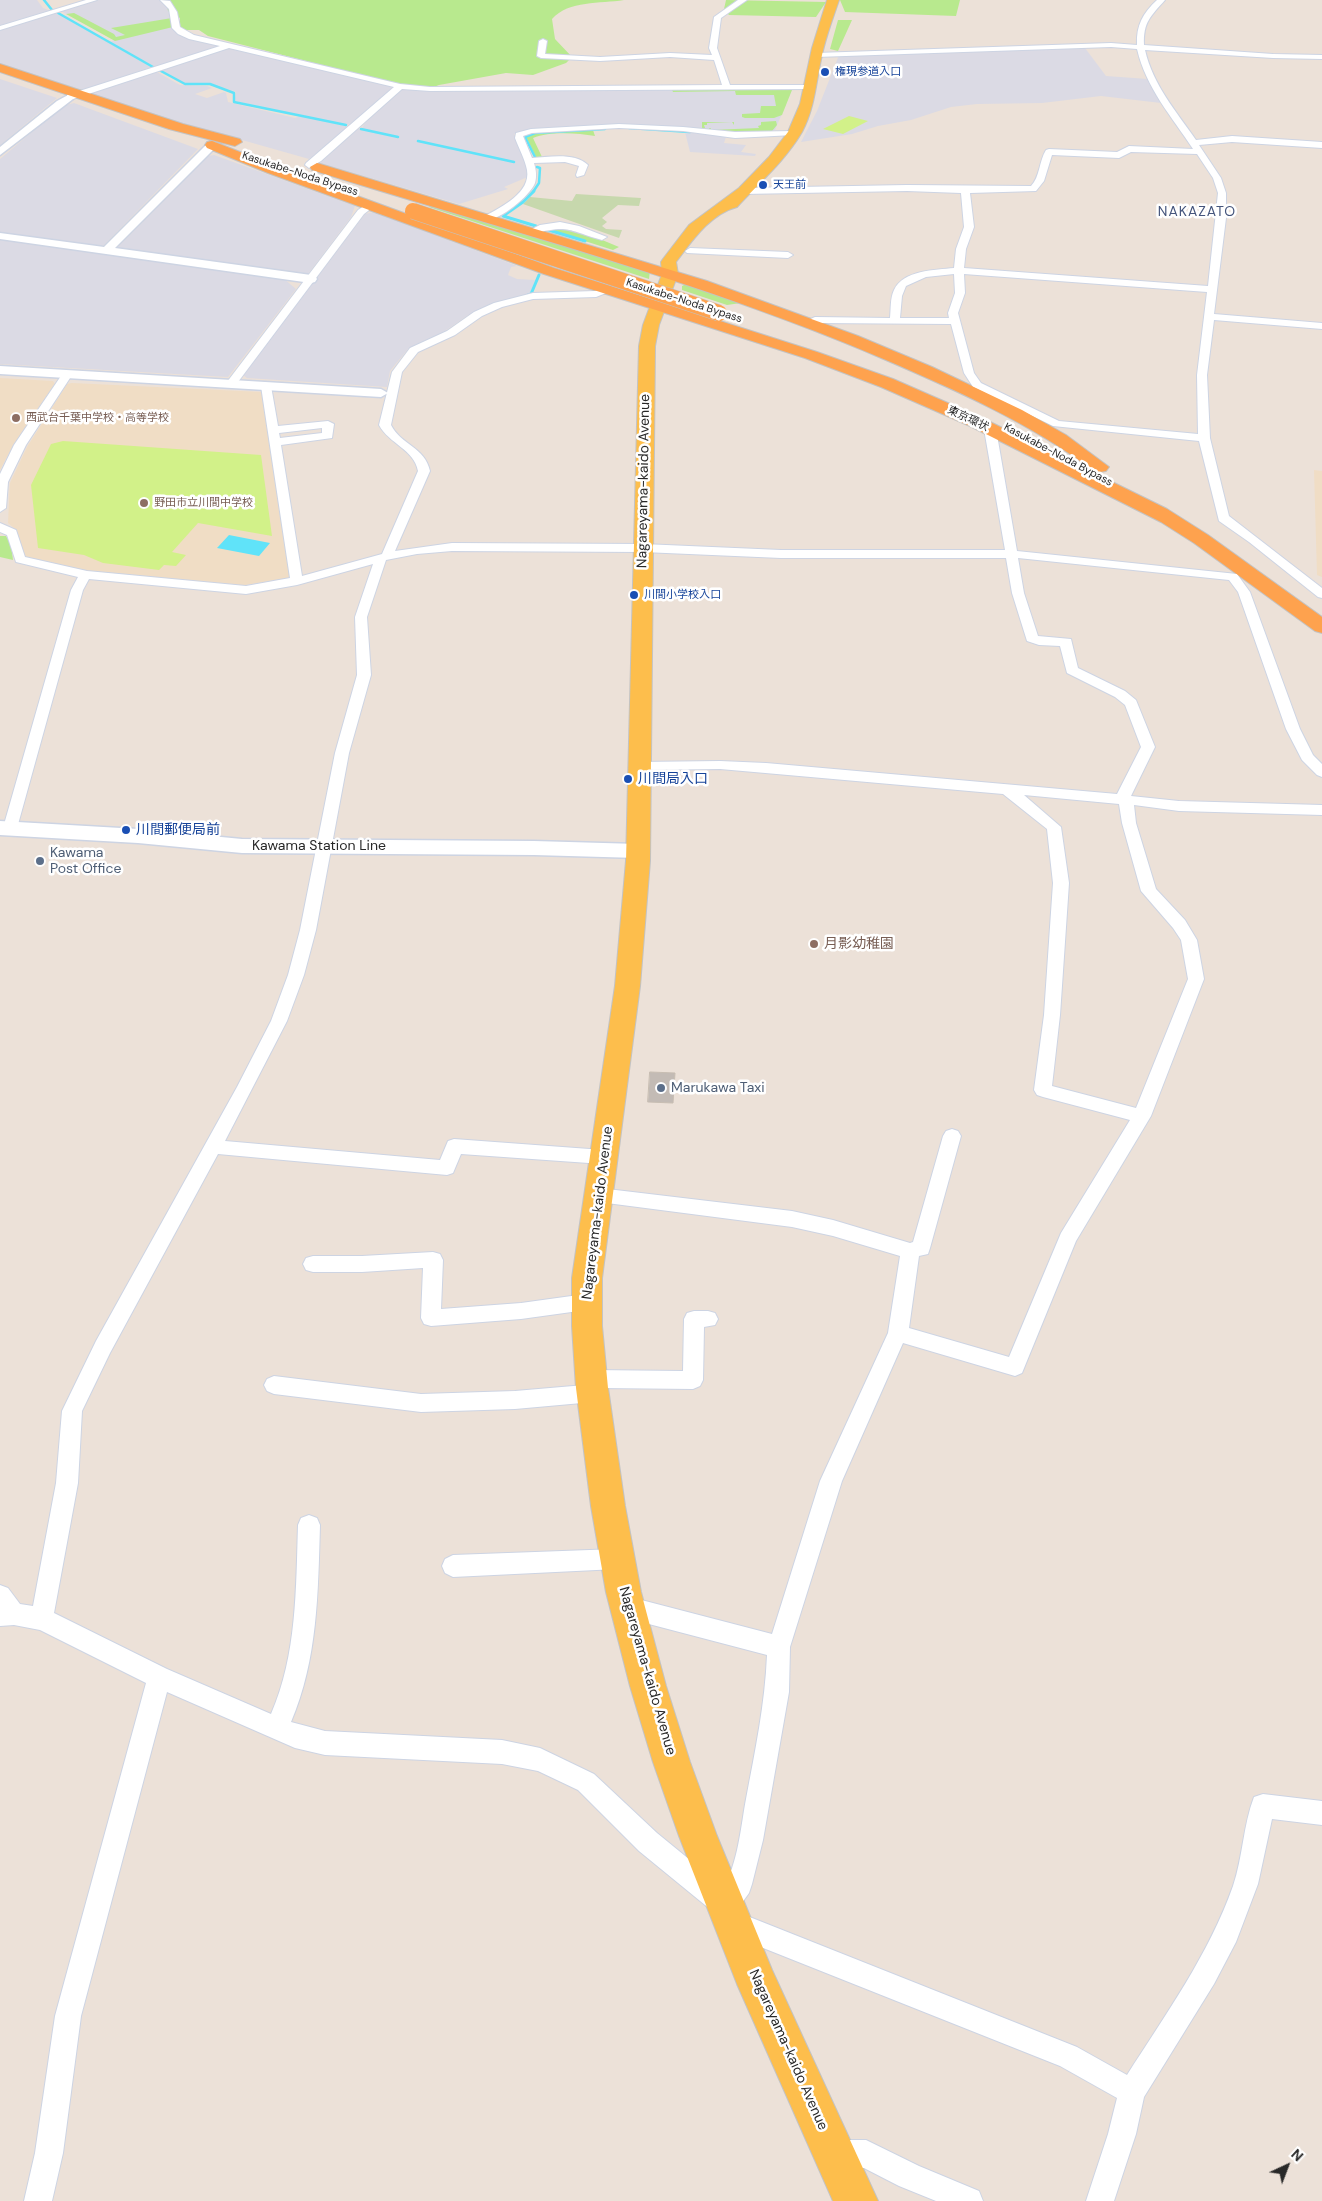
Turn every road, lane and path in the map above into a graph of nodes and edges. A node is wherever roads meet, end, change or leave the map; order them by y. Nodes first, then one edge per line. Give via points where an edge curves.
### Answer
1 (93, 0) edge
2 (164, 0) edge
3 (743, 0) edge
4 (833, 0) edge
5 (1161, 0) edge
6 (0, 28) edge
7 (543, 41) dead end
8 (230, 45) junction
9 (1141, 47) junction
10 (816, 55) junction
11 (1322, 57) edge
12 (716, 58) junction
13 (0, 68) edge
14 (0, 74) edge
15 (400, 86) junction
16 (727, 87) junction
17 (811, 87) junction
18 (75, 96) junction
19 (174, 126) junction
20 (794, 133) junction
21 (1192, 143) junction
22 (212, 145) junction
23 (1322, 145) edge
24 (259, 149) dead end
25 (0, 152) edge
26 (1198, 152) junction
27 (293, 160) dead end
28 (528, 161) junction
29 (310, 165) junction
30 (580, 175) dead end
31 (965, 190) junction
32 (743, 191) junction
33 (370, 205) junction
34 (417, 210) junction
35 (488, 218) junction
36 (533, 231) junction
37 (0, 236) edge
38 (602, 237) dead end
39 (106, 251) junction
40 (690, 251) junction
41 (788, 255) dead end
42 (958, 271) junction
43 (670, 274) junction
44 (311, 279) junction
45 (1212, 289) junction
46 (606, 291) junction
47 (723, 310) junction
48 (654, 316) junction
49 (1208, 317) junction
50 (896, 321) junction
51 (954, 321) junction
52 (810, 323) junction
53 (1322, 326) edge
54 (0, 370) edge
55 (67, 375) junction
56 (231, 384) junction
57 (266, 386) junction
58 (381, 393) dead end
59 (990, 429) junction
60 (272, 430) junction
61 (1204, 438) junction
62 (274, 442) junction
63 (1100, 467) junction
64 (0, 508) edge
65 (1174, 521) junction
66 (0, 527) edge
67 (644, 548) junction
68 (1011, 554) junction
69 (384, 556) junction
70 (85, 576) junction
71 (297, 581) junction
72 (1319, 590) edge
73 (1322, 614) edge
74 (1322, 627) edge
75 (639, 766) junction
76 (1322, 772) edge
77 (1006, 789) junction
78 (1124, 800) junction
79 (1322, 810) edge
80 (5, 828) edge
81 (326, 846) junction
82 (638, 851) junction
83 (1142, 1116) junction
84 (952, 1136) dead end
85 (214, 1147) junction
86 (603, 1157) junction
87 (598, 1195) junction
88 (910, 1251) junction
89 (313, 1264) dead end
90 (586, 1302) junction
91 (708, 1319) dead end
92 (898, 1333) junction
93 (274, 1385) dead end
94 (593, 1386) junction
95 (309, 1525) dead end
96 (617, 1559) junction
97 (454, 1566) dead end
98 (0, 1596) edge
99 (626, 1606) junction
100 (7, 1614) edge
101 (42, 1620) junction
102 (779, 1647) junction
103 (159, 1677) junction
104 (277, 1728) junction
105 (1322, 1813) edge
106 (729, 1914) junction
107 (1132, 2092) junction
108 (835, 2154) junction
109 (38, 2201) edge
110 (856, 2201) edge
111 (970, 2201) edge
112 (1100, 2201) edge

1 - 6 street
2 - 8 street via 172,6 176,28 181,32
3 - 12 street via 718,17 713,48
4 - 10 main road, Nagareyama-kaido Avenue
5 - 9 street via 1148,14 1141,29
7 - 12 street via 541,56
8 - 15 street
8 - 18 street
9 - 10 street
9 - 11 street
9 - 21 street via 1148,76
10 - 17 main road, Nagareyama-kaido Avenue
12 - 16 street
13 - 18 highway, Kasukabe-Noda Bypass
14 - 18 highway, Kasukabe-Noda Bypass
15 - 16 street via 430,89
15 - 29 street
16 - 17 street
17 - 20 main road, Nagareyama-kaido Avenue
18 - 19 highway, Kasukabe-Noda Bypass
18 - 22 highway, Kasukabe-Noda Bypass
18 - 25 street via 60,103
19 - 24 highway
19 - 34 highway, Kasukabe-Noda Bypass
20 - 28 street via 735,135 619,126 531,131 519,134
20 - 32 main road, Nagareyama-kaido Avenue
21 - 23 street via 1232,140
21 - 26 street
22 - 33 highway, 東京環状
22 - 34 highway, Kasukabe-Noda Bypass
22 - 39 street
26 - 31 street via 1129,149 1119,155 1049,152 1041,178 1033,189
26 - 45 street via 1217,178 1222,193
27 - 29 highway
28 - 30 street via 578,162 584,165
28 - 35 street via 533,177 531,183 514,202
29 - 35 highway
31 - 32 street
31 - 42 street via 969,227 961,248
32 - 40 main road, Nagareyama-kaido Avenue
32 - 43 main road, Nagareyama-kaido Avenue via 690,232 668,262
33 - 44 street via 361,212
33 - 46 highway, 東京環状
34 - 47 highway, Kasukabe-Noda Bypass, bridge
35 - 36 highway
36 - 38 street via 551,224 566,225
36 - 43 highway
37 - 39 street
39 - 44 street
40 - 41 street
40 - 43 main road, Nagareyama-kaido Avenue via 681,266
42 - 45 street
42 - 50 street via 928,273 905,282 898,289
42 - 51 street via 960,293 953,312
43 - 48 main road, Nagareyama-kaido Avenue
43 - 52 highway
44 - 56 street
45 - 49 street
46 - 48 highway, 東京環状
46 - 69 street via 533,296 498,305 414,350 405,359 397,372 385,425 392,437 418,455 424,463 424,472
47 - 63 highway, Kasukabe-Noda Bypass via 846,349 939,386
47 - 65 highway, Kasukabe-Noda Bypass via 963,406 1058,454
48 - 59 highway, 東京環状 via 700,320 842,366
48 - 67 main road, Nagareyama-kaido Avenue via 647,346
49 - 53 street
49 - 61 street via 1202,375
50 - 51 street
50 - 52 street via 815,320
51 - 61 street via 969,373 977,385 1058,424
52 - 63 highway via 988,400 1074,446
54 - 55 street
55 - 56 street
55 - 64 street via 20,445 2,482
56 - 57 street
57 - 58 street
57 - 60 street
59 - 65 highway, 東京環状
59 - 68 street
60 - 62 street
60 - 62 street via 328,424 328,436
61 - 72 street via 1223,518
62 - 71 street
63 - 73 highway, Kasukabe-Noda Bypass via 1209,532
65 - 74 highway, Kasukabe-Noda Bypass
66 - 70 street via 12,534 20,559
67 - 68 street via 781,554
67 - 69 street via 452,547
67 - 75 main road, Nagareyama-kaido Avenue
68 - 76 street via 1233,577 1244,592 1293,729 1307,757
68 - 78 street via 1032,638 1066,642 1072,670 1120,694 1134,709 1148,747
69 - 71 street
69 - 81 street via 361,617 364,675 342,753
70 - 71 street via 246,590
70 - 80 street via 77,590
75 - 77 street via 730,765
75 - 82 main road, Nagareyama-kaido Avenue
77 - 78 street
77 - 83 street via 1054,828 1060,892 1052,1015 1043,1090
78 - 79 street via 1179,806
78 - 83 street via 1149,891 1189,940 1196,979
80 - 81 main road, Kawama Station Line via 242,846
81 - 82 main road, Kawama Station Line
81 - 85 street via 296,975 279,1021
82 - 86 main road, Nagareyama-kaido Avenue via 629,982
83 - 92 street via 1068,1238 1015,1367
84 - 88 street via 921,1248
85 - 86 street via 447,1168 454,1146
85 - 101 street via 103,1347 72,1411 67,1483
86 - 87 main road, Nagareyama-kaido Avenue
87 - 88 street via 792,1220
87 - 90 main road, Nagareyama-kaido Avenue
88 - 92 street
89 - 90 street via 433,1260 431,1318
90 - 94 main road, Nagareyama-kaido Avenue
91 - 94 street via 694,1319 693,1380
92 - 102 street via 830,1481
93 - 94 street via 421,1403 515,1400
94 - 96 main road, Nagareyama-kaido Avenue
95 - 104 street via 306,1619 300,1658 289,1704
96 - 97 street
96 - 99 main road, Nagareyama-kaido Avenue
98 - 100 street
99 - 102 street
99 - 106 main road, Nagareyama-kaido Avenue via 687,1807
100 - 101 street
101 - 103 street
102 - 106 street via 777,1692 751,1840
103 - 104 street
103 - 109 street via 68,2016 49,2153
104 - 106 street via 326,1743 502,1752 540,1760 586,1782
105 - 107 street via 1263,1806 1246,1884 1227,1933 1205,1975
106 - 107 street via 1068,2056
106 - 108 main road, Nagareyama-kaido Avenue
107 - 112 street
108 - 110 main road, Nagareyama-kaido Avenue
108 - 111 street via 866,2154

